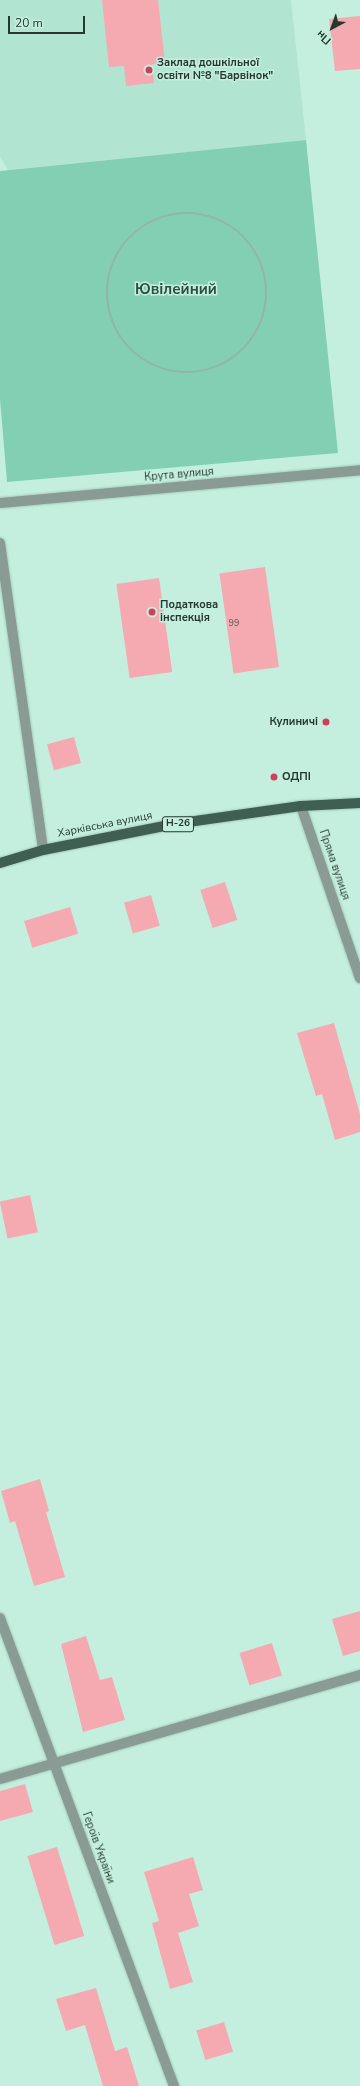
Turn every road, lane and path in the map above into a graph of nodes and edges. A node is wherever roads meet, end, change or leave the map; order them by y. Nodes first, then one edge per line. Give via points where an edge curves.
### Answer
1 (124, 242) joint
2 (360, 470) edge
3 (0, 503) edge
4 (0, 543) edge
5 (360, 803) edge
6 (302, 806) junction
7 (43, 850) junction
8 (0, 862) edge
9 (360, 978) edge
10 (0, 1618) edge
11 (360, 1675) edge
12 (53, 1763) junction
13 (0, 1779) edge
14 (174, 2086) edge

1 - 1 path via 111,266 106,293 111,320 124,343 142,359 167,370 192,373 218,367 242,352 256,334 266,310 267,284 260,259 245,237 223,221 197,213 170,214 145,224
2 - 3 street, Крута вулиця
4 - 7 street
5 - 6 main road, Харківська вулиця / Н-26
6 - 7 main road, Харківська вулиця / Н-26 via 174,824
6 - 9 street, Пряма вулиця
7 - 8 main road, Харківська вулиця / Н-26
10 - 12 street, Героїв України
11 - 12 street
12 - 13 street
12 - 14 street, Героїв України

